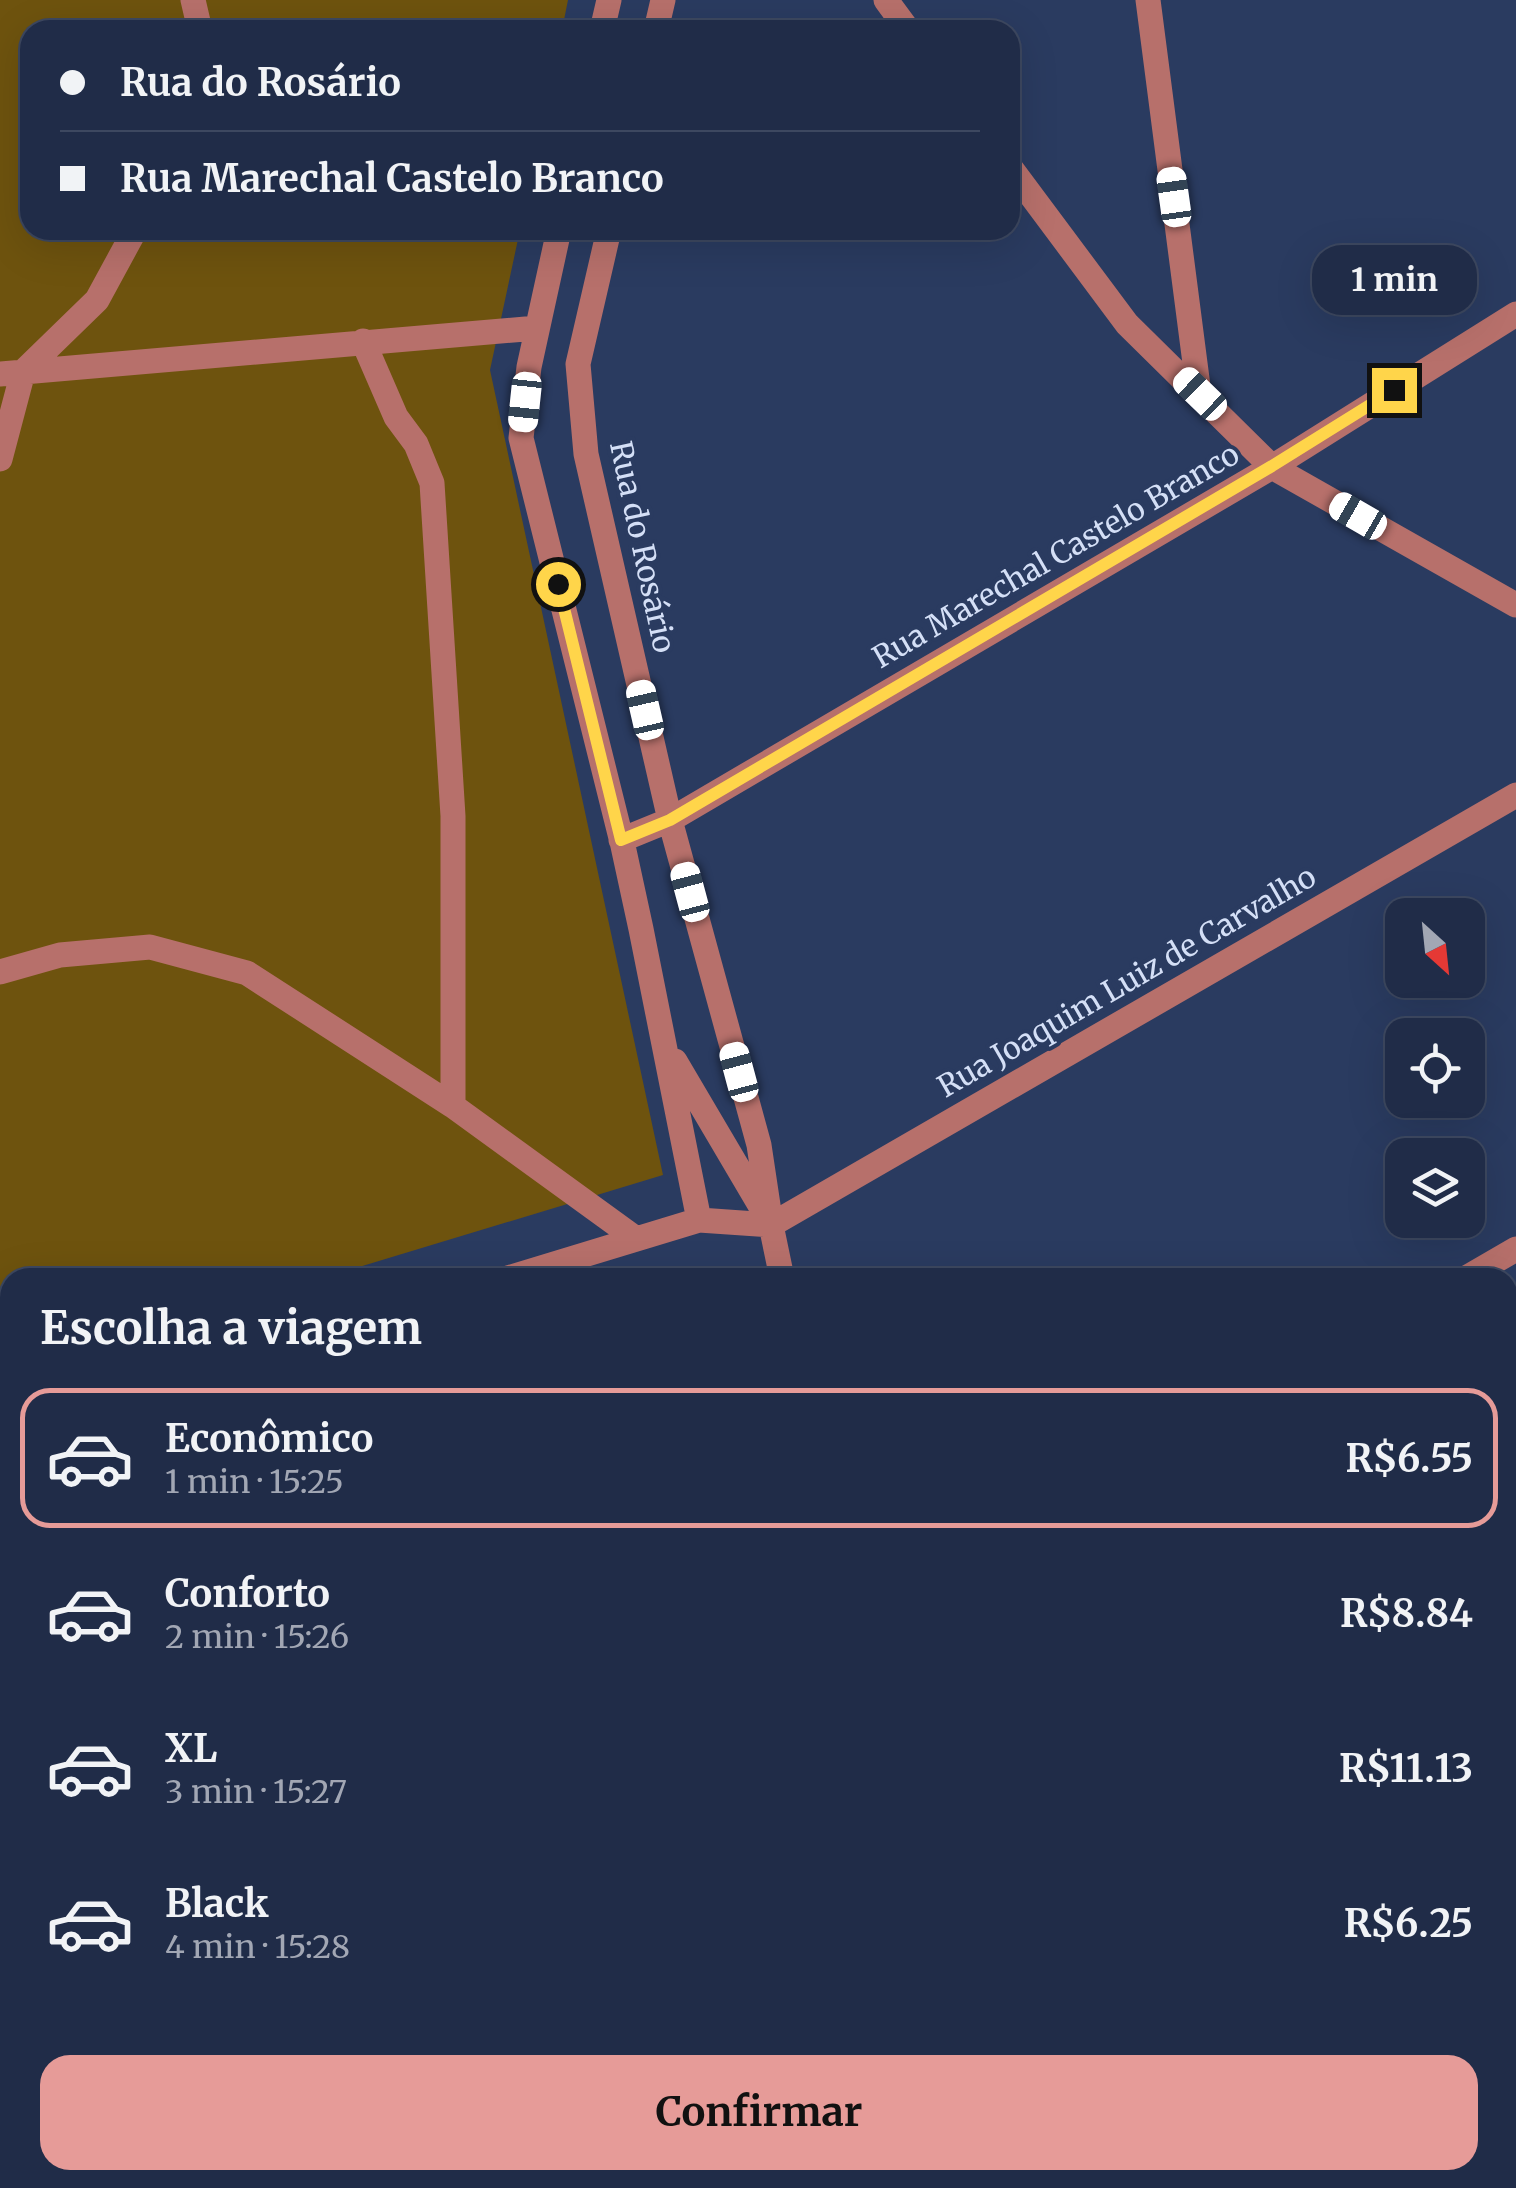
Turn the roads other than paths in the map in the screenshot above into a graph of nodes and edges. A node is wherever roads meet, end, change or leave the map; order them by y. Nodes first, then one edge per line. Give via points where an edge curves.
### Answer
1 (1148, 0) edge
2 (1020, 180) edge
3 (130, 240) edge
4 (557, 240) edge
5 (608, 240) edge
6 (1516, 314) edge
7 (538, 328) junction
8 (364, 341) junction
9 (12, 373) edge
10 (1200, 394) junction
11 (0, 458) edge
12 (1272, 466) junction
13 (1516, 605) edge
14 (1516, 794) edge
15 (670, 820) junction
16 (621, 840) junction
17 (0, 972) edge
18 (663, 1042) junction
19 (453, 1106) junction
20 (699, 1220) junction
21 (771, 1225) junction
22 (636, 1238) junction
23 (1516, 1249) edge
24 (544, 1268) edge
25 (780, 1268) edge
26 (1483, 1268) edge

1 - 10 street
2 - 10 street via 1127,324
3 - 9 street via 97,300
4 - 7 street, Rua do Rosário
5 - 15 street, Rua do Rosário via 578,364 586,454
6 - 12 street, Rua Marechal Castelo Branco
7 - 8 street
7 - 16 street, Rua do Rosário via 522,438
8 - 9 street
8 - 19 street via 432,483 453,816
9 - 11 street
10 - 12 street
12 - 13 street
12 - 15 street, Rua Marechal Castelo Branco
14 - 21 street, Rua Joaquim Luiz de Carvalho
15 - 16 street, Rua Marechal Castelo Branco
15 - 21 street, Rua do Rosário via 759,1145
16 - 18 street, Rua do Rosário
17 - 19 street via 60,954 150,948 246,973
18 - 20 street, Rua do Rosário
18 - 21 street, Rua do Rosário
19 - 22 street
20 - 21 street
20 - 22 street
21 - 25 street, Rua do Rosário
22 - 24 street
23 - 26 street

